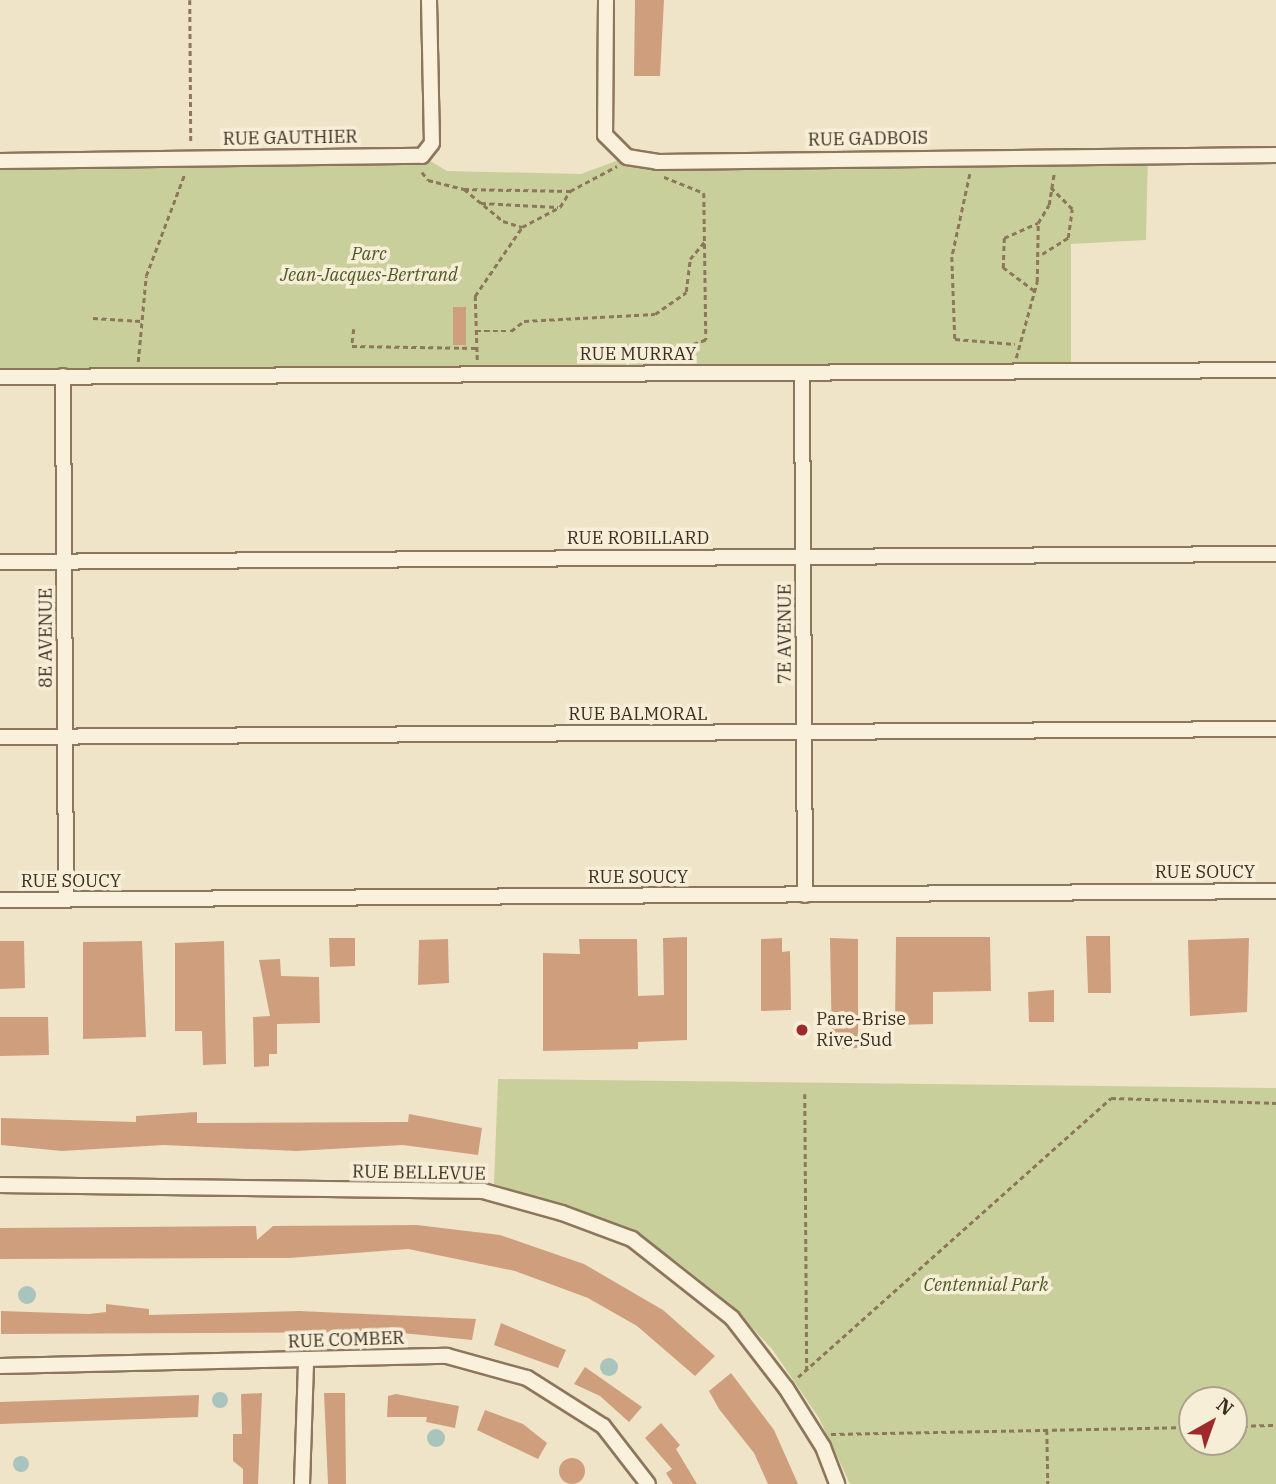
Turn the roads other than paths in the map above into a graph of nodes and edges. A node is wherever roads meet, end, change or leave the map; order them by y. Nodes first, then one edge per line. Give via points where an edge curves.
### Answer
1 (429, 0) edge
2 (606, 0) edge
3 (1276, 155) edge
4 (0, 160) edge
5 (1276, 370) edge
6 (802, 373) junction
7 (62, 376) junction
8 (0, 377) edge
9 (1276, 554) edge
10 (804, 556) junction
11 (0, 562) edge
12 (64, 562) junction
13 (1276, 729) edge
14 (804, 732) junction
15 (0, 737) edge
16 (65, 737) junction
17 (1276, 891) edge
18 (805, 895) junction
19 (0, 900) edge
20 (66, 900) junction
21 (0, 1185) edge
22 (306, 1361) junction
23 (0, 1366) edge
24 (302, 1484) edge
25 (648, 1484) edge
26 (836, 1484) edge

1 - 4 street, RUE GAUTHIER via 432,143 422,156
2 - 3 street, RUE GADBOIS via 605,135 627,157 657,162
5 - 6 street, RUE MURRAY
6 - 7 street, RUE MURRAY
6 - 10 street, 7E AVENUE
7 - 8 street, RUE MURRAY
7 - 12 street, 8E AVENUE
9 - 10 street, RUE ROBILLARD
10 - 12 street, RUE ROBILLARD
10 - 14 street, 7E AVENUE
11 - 12 street, RUE ROBILLARD
12 - 16 street, 8E AVENUE
13 - 14 street, RUE BALMORAL
14 - 16 street, RUE BALMORAL
14 - 18 street, 7E AVENUE
15 - 16 street, RUE BALMORAL
16 - 20 street, 8E AVENUE
17 - 18 street, RUE SOUCY
18 - 20 street, RUE SOUCY
19 - 20 street, RUE SOUCY
21 - 26 street, RUE BELLEVUE via 483,1191 632,1239 732,1318 786,1388 814,1434
22 - 23 street, RUE COMBER
22 - 24 street
22 - 25 street, RUE COMBER via 447,1356 527,1378 603,1426

